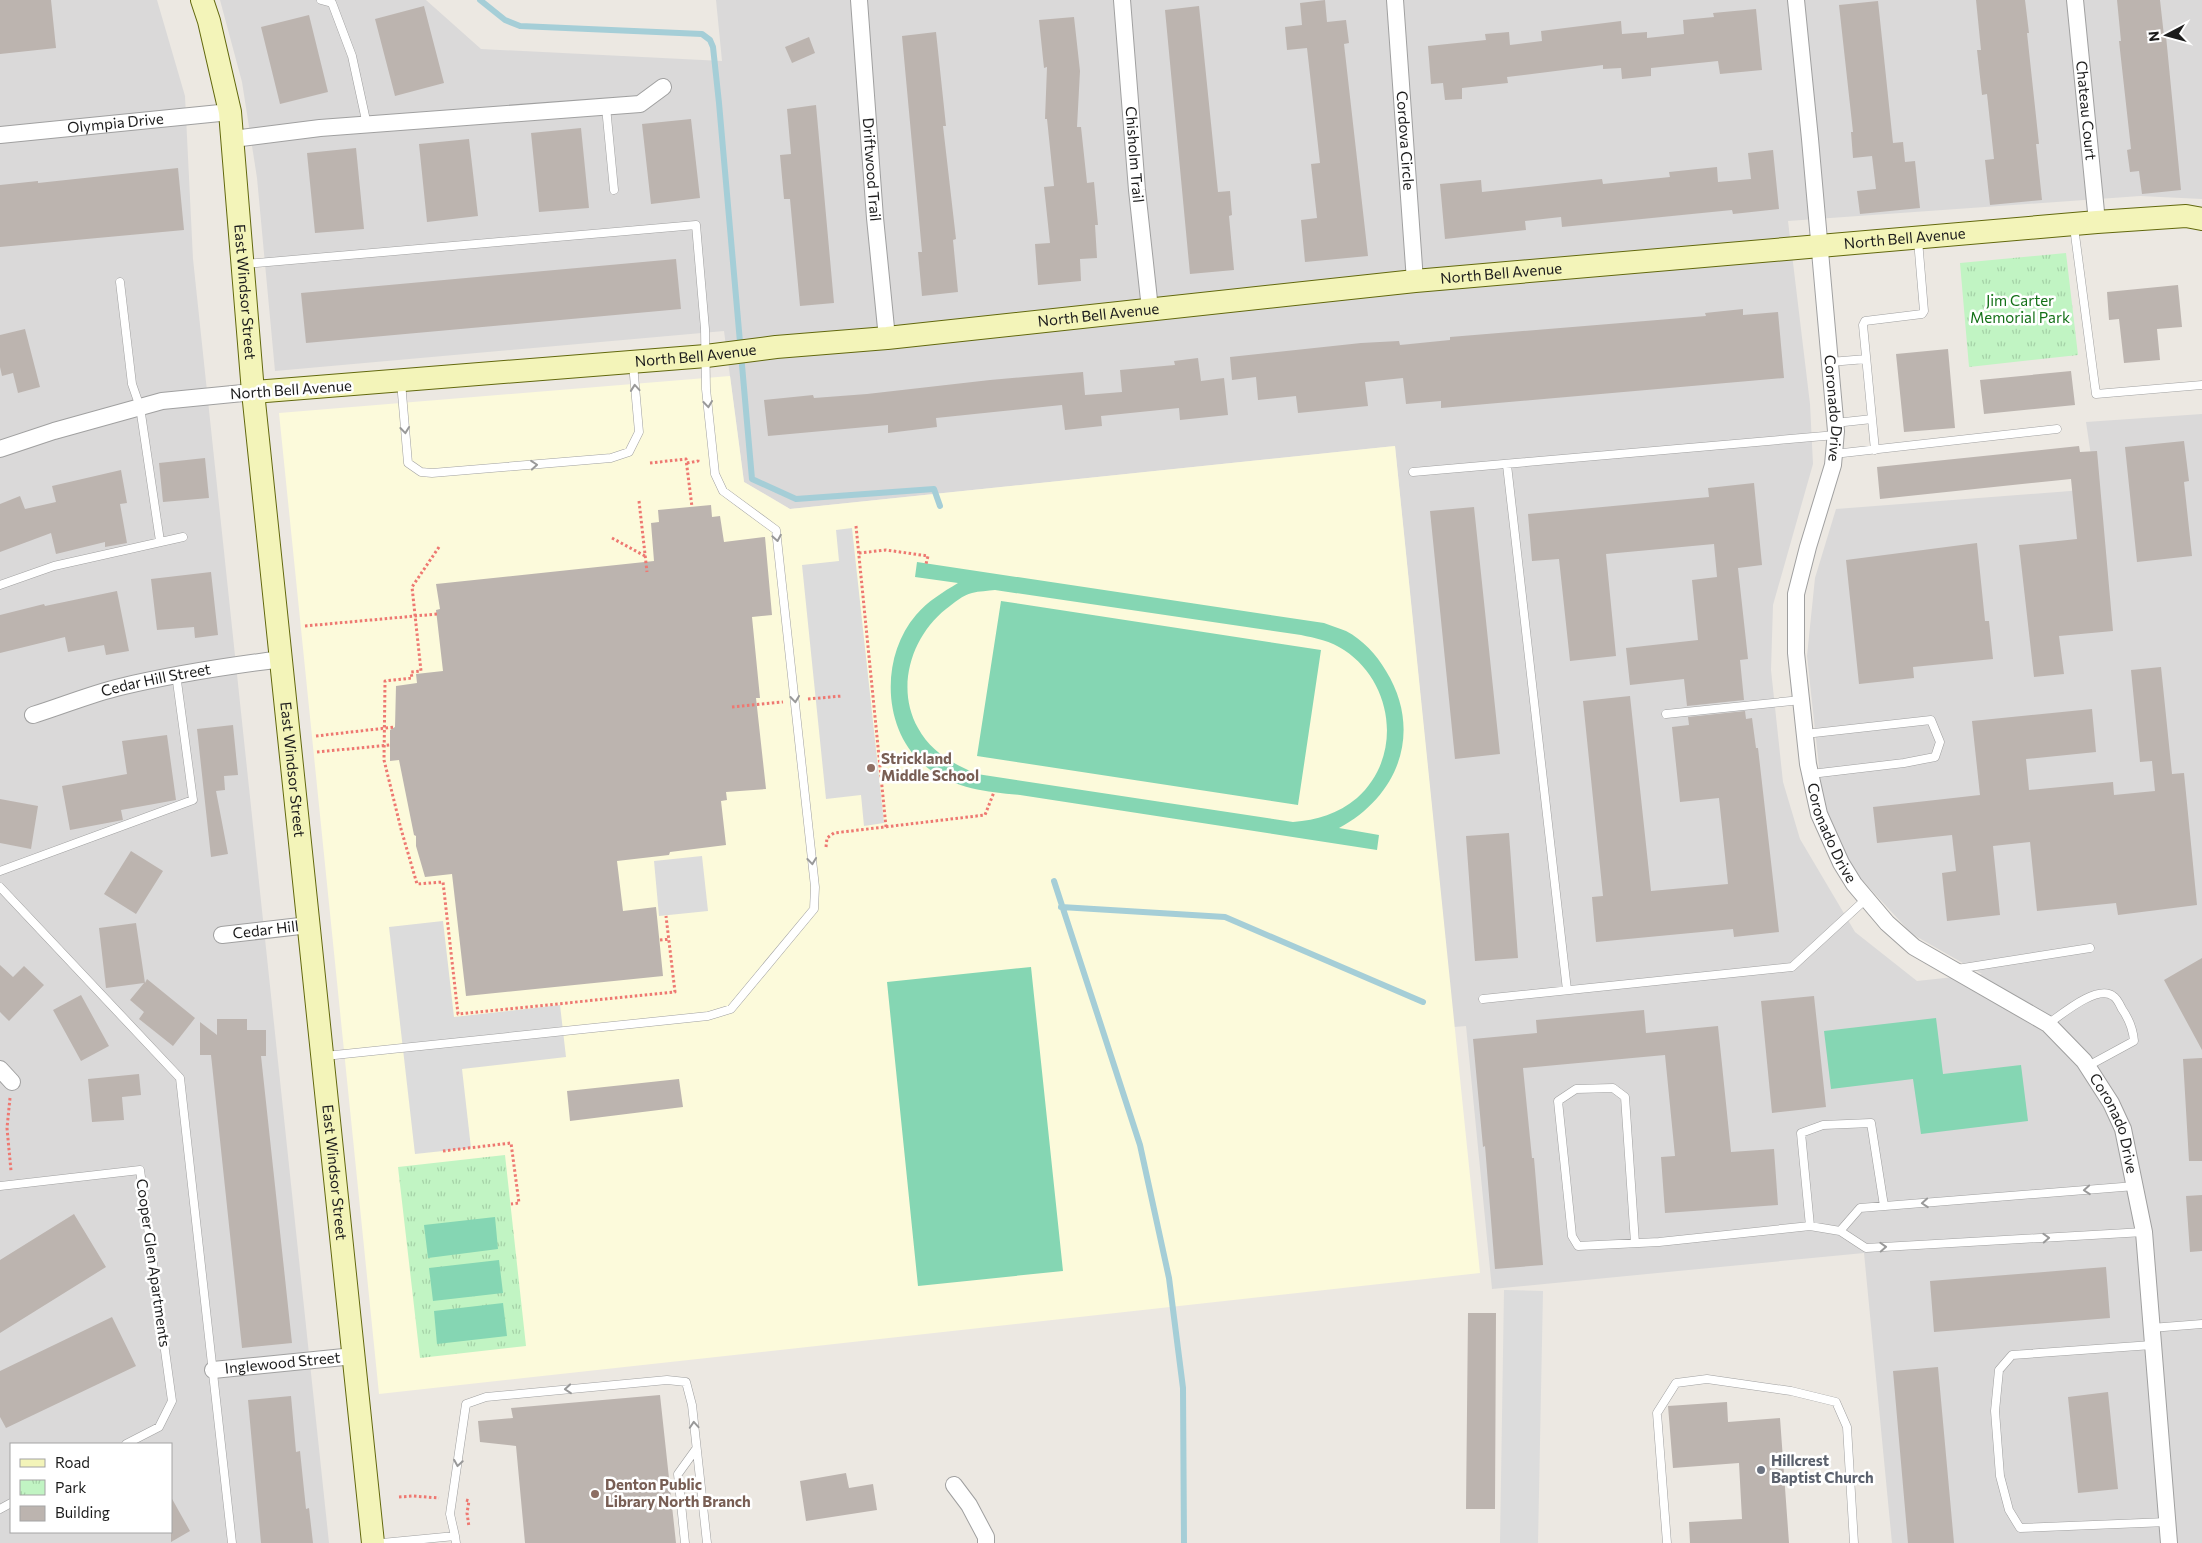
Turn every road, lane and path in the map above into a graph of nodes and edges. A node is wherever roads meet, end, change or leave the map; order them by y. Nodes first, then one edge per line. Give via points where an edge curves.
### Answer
1 (202, 0) edge
2 (321, 0) edge
3 (859, 0) edge
4 (1122, 0) edge
5 (1395, 0) edge
6 (1796, 0) edge
7 (2075, 0) edge
8 (663, 87) dead end
9 (606, 107) junction
10 (230, 112) junction
11 (367, 125) junction
12 (0, 135) edge
13 (233, 139) junction
14 (614, 190) dead end
15 (2202, 219) edge
16 (2097, 222) junction
17 (2074, 224) junction
18 (1917, 238) junction
19 (1818, 247) junction
20 (242, 264) junction
21 (1415, 281) junction
22 (120, 282) dead end
23 (1150, 308) junction
24 (887, 338) junction
25 (708, 355) junction
26 (1866, 359) junction
27 (633, 362) junction
28 (1830, 362) junction
29 (401, 382) junction
30 (2202, 385) edge
31 (253, 392) junction
32 (140, 408) junction
33 (1872, 419) junction
34 (1835, 429) junction
35 (2057, 429) dead end
36 (0, 449) edge
37 (1876, 450) junction
38 (697, 452) dead end
39 (1834, 454) junction
40 (687, 463) junction
41 (650, 464) dead end
42 (1506, 465) junction
43 (1413, 472) dead end
44 (639, 501) dead end
45 (692, 507) dead end
46 (856, 526) dead end
47 (183, 537) dead end
48 (612, 538) dead end
49 (160, 541) junction
50 (440, 547) dead end
51 (859, 553) junction
52 (645, 556) junction
53 (926, 564) dead end
54 (647, 572) dead end
55 (0, 585) edge
56 (436, 614) dead end
57 (415, 616) junction
58 (305, 626) dead end
59 (282, 658) junction
60 (176, 674) junction
61 (842, 696) dead end
62 (807, 700) dead end
63 (1802, 700) junction
64 (785, 702) dead end
65 (732, 708) dead end
66 (1666, 714) dead end
67 (33, 715) dead end
68 (395, 727) dead end
69 (383, 728) junction
70 (1805, 734) junction
71 (316, 736) dead end
72 (390, 745) dead end
73 (383, 746) junction
74 (317, 752) dead end
75 (1810, 774) junction
76 (994, 792) dead end
77 (886, 827) junction
78 (826, 847) dead end
79 (0, 871) edge
80 (0, 887) edge
81 (1866, 899) junction
82 (666, 916) dead end
83 (309, 926) junction
84 (222, 935) dead end
85 (669, 939) junction
86 (660, 940) dead end
87 (2090, 948) dead end
88 (1955, 970) junction
89 (1567, 990) junction
90 (1482, 999) dead end
91 (2048, 1024) junction
92 (323, 1056) junction
93 (2088, 1066) junction
94 (0, 1069) edge
95 (12, 1082) joint
96 (443, 1151) dead end
97 (12, 1184) junction
98 (0, 1186) edge
99 (2136, 1186) junction
100 (510, 1204) dead end
101 (1884, 1206) junction
102 (1810, 1226) junction
103 (1840, 1231) junction
104 (2144, 1232) junction
105 (1635, 1243) junction
106 (2202, 1324) edge
107 (2150, 1328) junction
108 (2152, 1345) junction
109 (354, 1356) junction
110 (213, 1370) junction
111 (128, 1443) edge
112 (696, 1449) junction
113 (954, 1485) dead end
114 (399, 1498) dead end
115 (443, 1498) dead end
116 (466, 1500) dead end
117 (2167, 1522) junction
118 (469, 1533) dead end
119 (455, 1539) edge
120 (232, 1543) edge
121 (373, 1543) edge
122 (382, 1543) edge
123 (685, 1543) edge
124 (707, 1543) edge
125 (986, 1543) edge
126 (1667, 1543) edge
127 (1854, 1543) edge
128 (2168, 1543) edge

1 - 10 street, East Windsor Street
2 - 11 lane via 332,3 352,56
3 - 24 street, Driftwood Trail
4 - 23 street, Chisholm Trail
5 - 21 street, Cordova Circle
6 - 19 street, Coronado Drive
7 - 16 street, Chateau Court
8 - 9 street via 640,104
9 - 11 street
9 - 14 lane
10 - 12 street, Olympia Drive
10 - 13 street, East Windsor Street
11 - 13 street
13 - 20 street, East Windsor Street
15 - 16 street, North Bell Avenue via 2186,216
16 - 17 street, North Bell Avenue
17 - 18 street, North Bell Avenue
17 - 30 lane via 2096,394
18 - 19 street, North Bell Avenue
18 - 26 lane via 1924,312 1865,321
19 - 21 street, North Bell Avenue
19 - 28 street, Coronado Drive
20 - 25 lane via 696,225
20 - 31 street, East Windsor Street
21 - 23 street, North Bell Avenue
22 - 32 lane via 132,384
23 - 24 street, North Bell Avenue
24 - 25 street, North Bell Avenue
25 - 27 street, North Bell Avenue
25 -> 92 lane via 706,389 715,474 723,491 776,530 815,887 814,909 731,1009 708,1016
26 - 28 lane
26 - 33 lane
27 - 29 street, North Bell Avenue
29 -> 27 lane via 408,463 421,472 469,471 611,458 630,452 639,432
28 - 34 street, Coronado Drive
29 - 31 street, North Bell Avenue
31 - 32 street, North Bell Avenue via 162,401
31 - 59 street, East Windsor Street
32 - 36 street, North Bell Avenue
32 - 49 lane
33 - 34 lane
33 - 37 lane
34 - 39 street, Coronado Drive
34 - 42 lane
35 - 37 lane
37 - 39 lane
38 - 40 path via 698,461
39 - 63 street, Coronado Drive via 1796,594 1796,653
40 - 41 path via 686,459
40 - 45 path
42 - 43 lane
42 - 89 lane
44 - 52 path
46 - 51 path
47 - 49 lane
48 - 52 path
49 - 55 lane via 54,566
50 - 57 path via 412,587
51 - 53 path via 886,550 928,556
51 - 77 path
52 - 54 path
56 - 57 path
57 - 58 path
57 - 69 path via 421,671 411,672 412,678 385,680
59 - 60 street, Cedar Hill Street
59 - 83 street, East Windsor Street
60 - 67 street, Cedar Hill Street via 120,687
60 - 79 lane via 193,800
61 - 62 path
63 - 66 lane
63 - 70 street, Coronado Drive
64 - 65 path
68 - 69 path
69 - 71 path
69 - 73 path
70 - 75 street, Coronado Drive
70 - 75 lane via 1931,720 1940,742 1934,757
72 - 73 path
73 - 74 path
73 - 85 path via 400,828 417,884 443,882 458,1014 675,992
75 - 81 street, Coronado Drive via 1819,814 1841,863
76 - 77 path via 985,815
77 - 78 path via 834,832 827,838
80 - 110 lane via 180,1078
81 - 88 street, Coronado Drive via 1914,947
81 - 89 lane via 1792,967
82 - 85 path
83 - 84 street, Cedar Hill
83 - 92 street, East Windsor Street
85 - 86 path
87 - 88 lane
88 - 91 street, Coronado Drive
89 - 90 lane
91 - 93 street, Coronado Drive
91 - 93 lane via 2095,994 2114,996 2126,1014 2134,1041
92 - 109 street, East Windsor Street
93 - 99 street, Coronado Drive via 2123,1129
94 - 95 street
95 - 97 path via 6,1128
96 - 100 path via 511,1143 519,1203
97 - 98 lane, Cooper Glen Apartments
97 - 111 lane, Cooper Glen Apartments via 140,1170 172,1401 158,1427
99 -> 101 lane
99 - 104 street, Coronado Drive
101 - 102 lane via 1871,1123 1823,1125 1800,1133
101 - 103 lane via 1860,1208
102 - 103 lane
102 - 105 lane
103 -> 104 lane via 1866,1248
104 - 107 street, Coronado Drive
105 - 105 lane via 1578,1246 1572,1236 1558,1101 1576,1089 1613,1088 1625,1096
106 - 107 lane
107 - 108 street, Coronado Drive
108 - 117 street, Coronado Drive
108 - 117 lane via 2012,1355 1999,1370 1995,1411 2000,1476 2009,1510 2020,1528
109 - 110 street, Inglewood Street
109 - 121 street, East Windsor Street
110 - 120 lane
112 -> 119 lane via 686,1382 667,1380 486,1397 466,1404 450,1514
112 - 123 lane via 678,1474
112 - 124 lane
113 - 125 street via 969,1506 986,1537
114 - 115 path
116 - 118 path via 469,1501
117 - 128 street, Coronado Drive
119 - 122 lane
126 - 127 lane via 1657,1414 1676,1383 1707,1379 1791,1391 1836,1402 1847,1427

